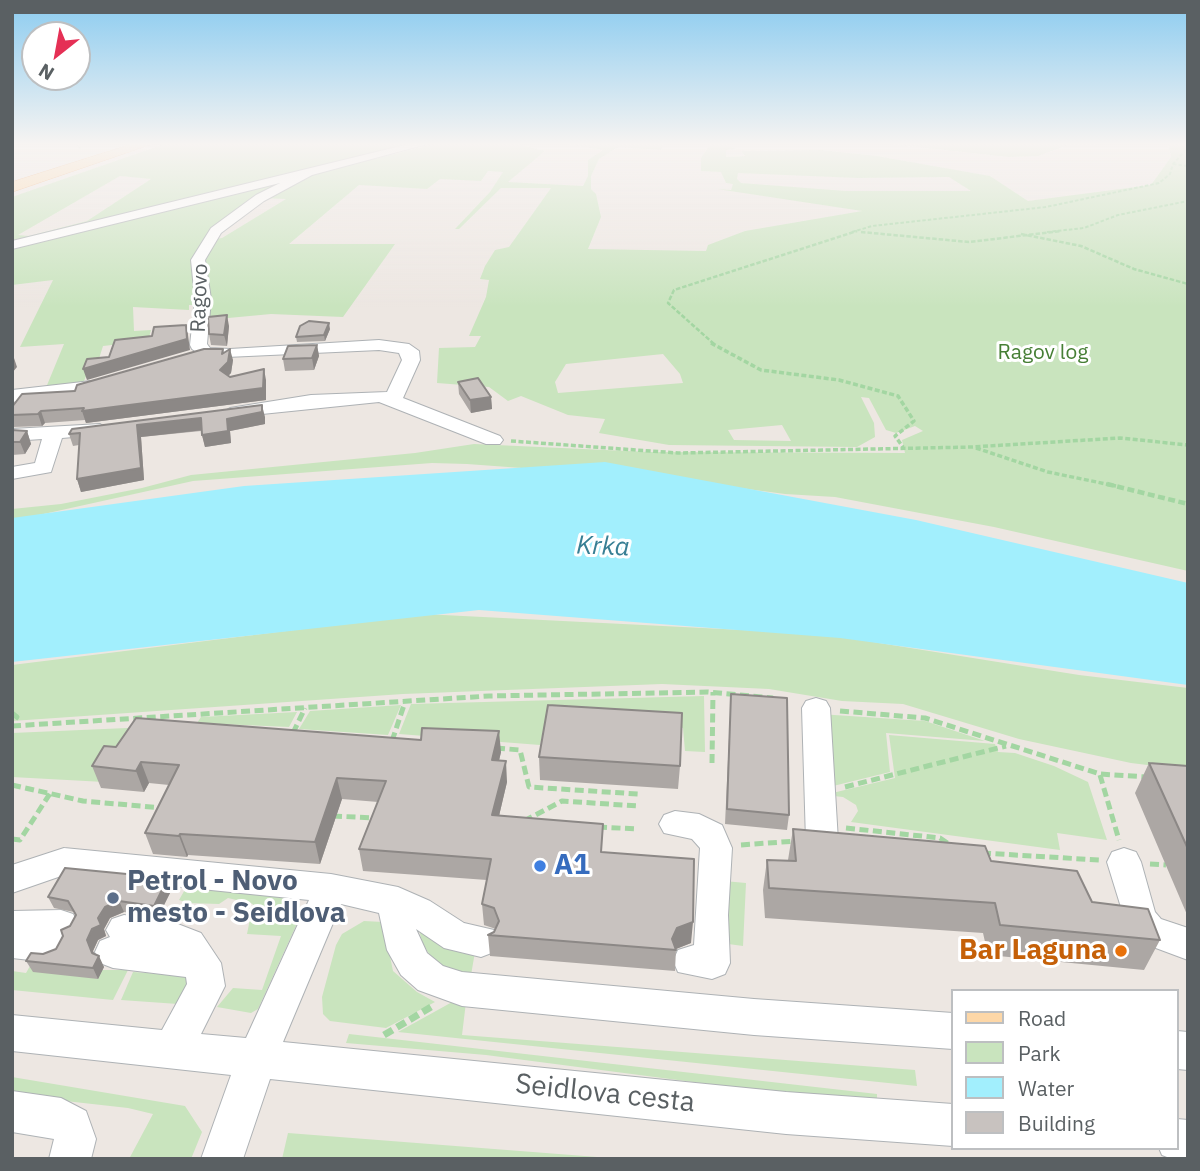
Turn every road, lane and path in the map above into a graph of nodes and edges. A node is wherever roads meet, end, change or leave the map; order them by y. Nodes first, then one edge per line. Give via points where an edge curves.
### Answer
1 (203, 198) edge
2 (261, 198) edge
3 (1101, 198) edge
4 (1188, 201) edge
5 (857, 232) junction
6 (1017, 233) junction
7 (12, 245) edge
8 (1188, 284) edge
9 (205, 353) junction
10 (180, 361) edge
11 (130, 378) edge
12 (12, 396) edge
13 (393, 400) junction
14 (208, 418) edge
15 (124, 427) edge
16 (12, 435) edge
17 (53, 435) junction
18 (493, 440) joint
19 (1188, 445) edge
20 (903, 447) junction
21 (972, 447) junction
22 (12, 473) edge
23 (1188, 504) edge
24 (713, 692) junction
25 (405, 702) junction
26 (304, 708) junction
27 (816, 708) junction
28 (12, 713) edge
29 (121, 720) junction
30 (12, 725) edge
31 (173, 725) edge
32 (279, 735) edge
33 (292, 736) junction
34 (304, 737) edge
35 (379, 741) edge
36 (392, 742) junction
37 (405, 743) edge
38 (1007, 746) junction
39 (481, 747) edge
40 (712, 763) dead end
41 (1100, 774) junction
42 (1150, 777) edge
43 (12, 785) edge
44 (51, 792) junction
45 (638, 794) dead end
46 (819, 794) junction
47 (638, 806) dead end
48 (174, 808) edge
49 (323, 815) edge
50 (388, 818) edge
51 (675, 824) dead end
52 (538, 826) edge
53 (586, 827) edge
54 (638, 829) dead end
55 (821, 833) junction
56 (12, 839) edge
57 (716, 848) junction
58 (938, 850) edge
59 (950, 851) edge
60 (963, 852) edge
61 (976, 853) edge
62 (1124, 862) junction
63 (12, 879) edge
64 (331, 888) junction
65 (398, 902) junction
66 (12, 926) edge
67 (118, 941) dead end
68 (481, 941) dead end
69 (12, 942) edge
70 (1188, 944) edge
71 (691, 961) dead end
72 (462, 989) junction
73 (951, 1031) edge
74 (12, 1033) edge
75 (384, 1035) dead end
76 (172, 1049) junction
77 (256, 1060) junction
78 (12, 1111) edge
79 (951, 1125) edge
80 (71, 1159) edge
81 (222, 1159) edge

1 - 7 street, Ragovo
2 - 9 street, Ragovo via 216,231 198,260 203,299 198,345
3 - 5 path via 872,226
4 - 6 path via 1118,215 1084,228
5 - 6 path via 969,242
5 - 20 path via 674,290 668,303 710,343 761,370 839,380 898,396 914,421 895,436
6 - 8 path via 1081,246 1134,269
9 - 10 street, Ragovo
9 - 13 street, Ragovo via 268,360 379,345 403,348 410,351 411,360
11 - 12 street
13 - 14 street via 358,396
13 - 18 street
15 - 17 street
16 - 17 street
17 - 22 street via 44,468
18 - 20 path via 678,453
19 - 21 path via 1120,438
20 - 21 path
21 - 23 path via 1048,472
24 - 25 path
24 - 27 path via 768,696
24 - 40 path
25 - 26 path
25 - 36 path
26 - 29 path
26 - 33 path
27 - 38 path via 925,718
27 - 46 street
28 - 30 path via 17,717
29 - 30 path
29 - 31 path
32 - 33 path
33 - 34 path
35 - 36 path
36 - 37 path
38 - 41 path
38 - 46 path
39 - 45 path via 520,750 530,787
41 - 42 path
41 - 62 path
43 - 44 path
44 - 48 path via 121,806
44 - 56 path via 20,840
46 - 55 street
47 - 52 path via 562,801 514,826
49 - 50 path
51 - 57 street via 699,827 711,834
53 - 54 path
55 - 57 path
55 - 60 path via 940,838
57 - 71 street via 712,963
58 - 59 path
61 - 62 path
62 - 70 street via 1140,919 1149,930
63 - 64 street via 64,861
64 - 65 street
64 - 77 street
65 - 68 street via 457,937
65 - 72 street via 396,920 414,964 431,978
66 - 69 street via 54,935
67 - 76 street via 202,963 206,986
72 - 73 street
72 - 75 path
74 - 76 street, Seidlova cesta
76 - 77 street, Seidlova cesta
77 - 79 street, Seidlova cesta via 786,1113
77 - 81 street
78 - 80 street via 61,1119 71,1126 75,1139

